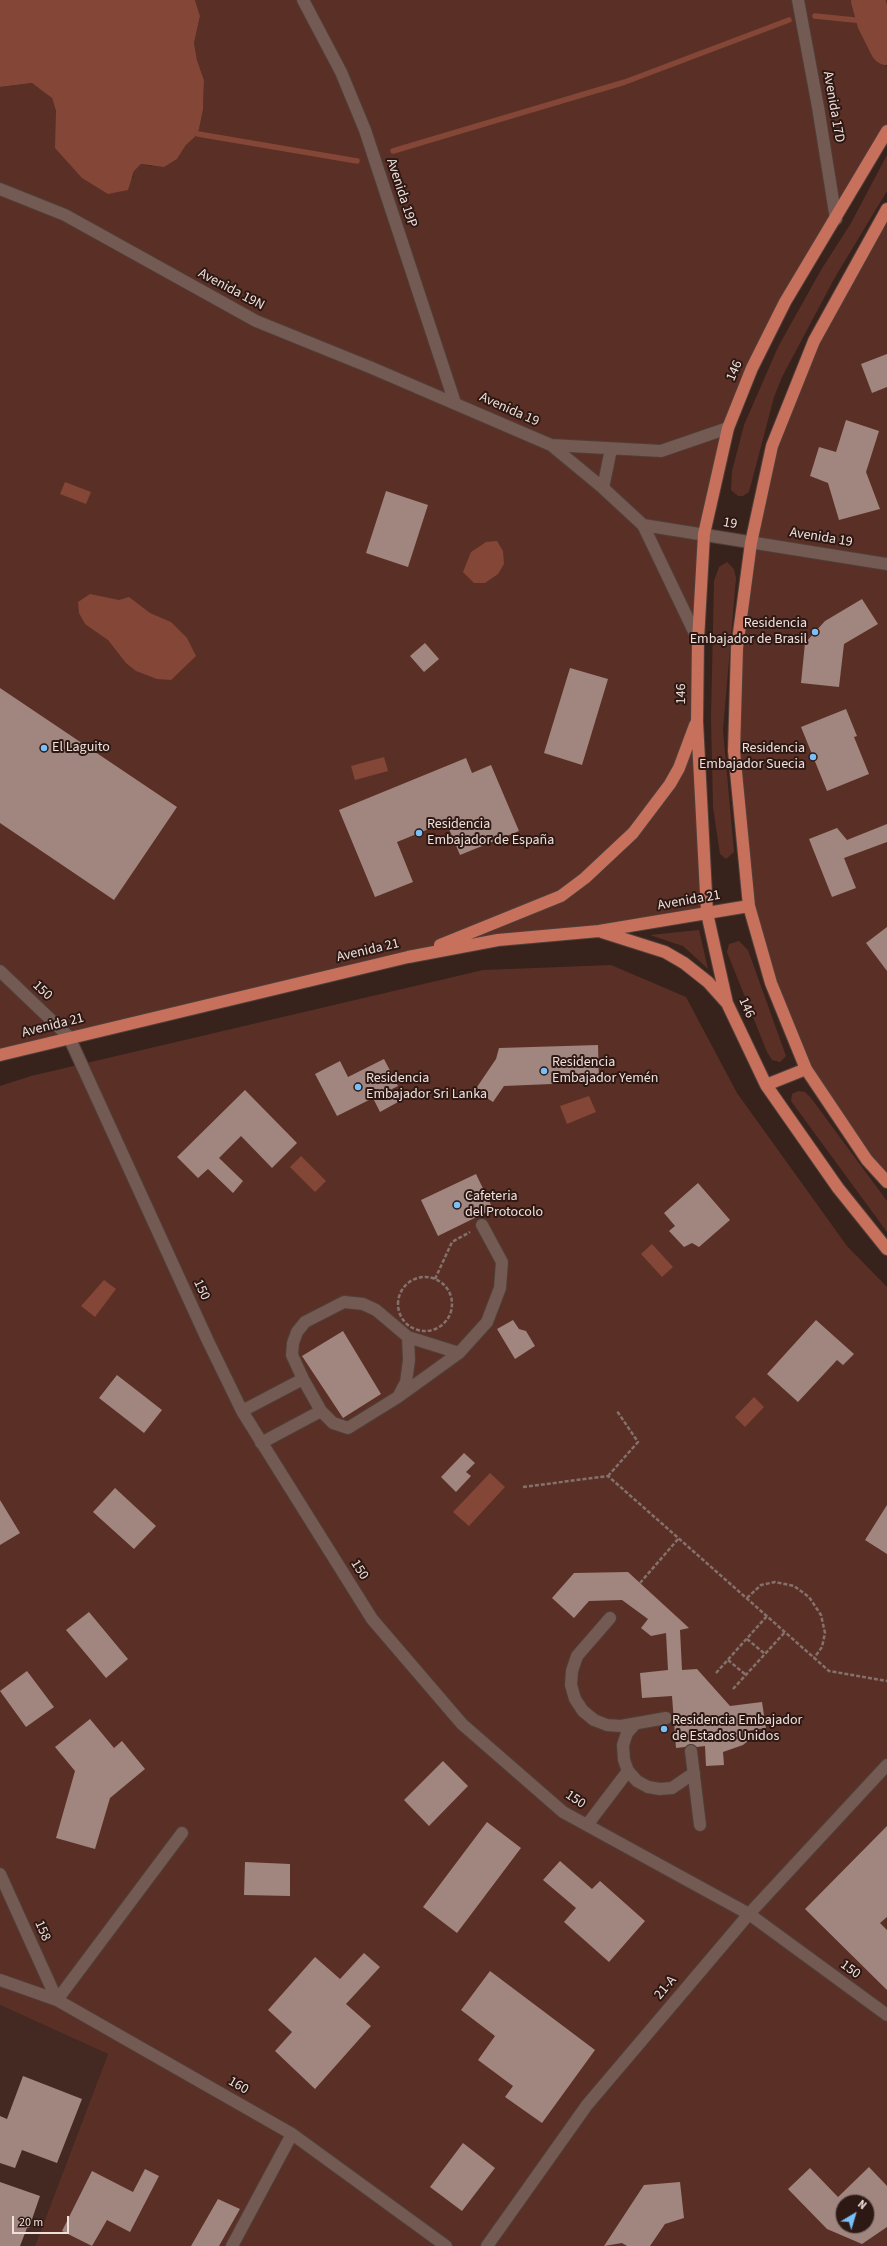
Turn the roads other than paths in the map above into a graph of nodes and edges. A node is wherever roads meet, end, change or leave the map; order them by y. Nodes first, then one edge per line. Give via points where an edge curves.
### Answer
1 (303, 0) edge
2 (798, 0) edge
3 (887, 131) edge
4 (0, 189) edge
5 (887, 209) edge
6 (836, 219) junction
7 (455, 403) junction
8 (728, 428) junction
9 (551, 445) junction
10 (611, 449) junction
11 (603, 488) junction
12 (643, 525) junction
13 (704, 534) junction
14 (751, 543) junction
15 (887, 564) edge
16 (698, 640) junction
17 (697, 721) junction
18 (749, 906) junction
19 (707, 914) junction
20 (599, 931) junction
21 (408, 957) junction
22 (0, 971) edge
23 (727, 1004) junction
24 (69, 1037) junction
25 (0, 1055) edge
26 (806, 1068) junction
27 (766, 1085) junction
28 (887, 1182) edge
29 (482, 1225) road end
30 (887, 1250) edge
31 (408, 1338) junction
32 (459, 1353) junction
33 (303, 1379) junction
34 (398, 1397) junction
35 (242, 1411) junction
36 (321, 1411) junction
37 (261, 1443) junction
38 (610, 1618) dead end
39 (666, 1718) dead end
40 (635, 1724) junction
41 (691, 1751) dead end
42 (887, 1765) edge
43 (628, 1771) junction
44 (694, 1773) junction
45 (587, 1825) junction
46 (700, 1825) dead end
47 (182, 1833) dead end
48 (0, 1874) edge
49 (749, 1914) junction
50 (0, 1980) edge
51 (57, 2000) junction
52 (887, 2015) edge
53 (292, 2134) junction
54 (232, 2246) edge
55 (446, 2246) edge
56 (487, 2246) edge

1 - 7 street, Avenida 19P via 341,72 365,130
2 - 6 street, Avenida 17D
3 - 6 main road, 146
4 - 7 street, Avenida 19N via 64,215 256,321
5 - 14 main road via 814,341 774,439
6 - 8 main road, 146 via 785,302 752,368
7 - 9 street, Avenida 19
8 - 10 street, Avenida 19 via 661,451
8 - 13 main road, 146
9 - 10 street, Avenida 19
9 - 11 street, Avenida 19
10 - 11 street
11 - 12 street, Avenida 19
12 - 13 street
12 - 16 street, Avenida 19
13 - 14 street, 19
13 - 16 main road, 146
14 - 15 street, Avenida 19
14 - 18 main road via 737,648 734,751
16 - 17 main road, 146
17 - 19 main road, 146
17 - 21 main road via 670,784 633,833 585,878 562,896 536,908
18 - 19 main road, Avenida 21
18 - 26 main road via 771,983
19 - 20 main road, Avenida 21
19 - 23 main road, 146
20 - 21 main road, Avenida 21 via 498,940
20 - 23 main road via 664,952 684,963 708,982
21 - 24 main road, Avenida 21
22 - 24 street, 150
23 - 27 main road, 146
24 - 25 main road, Avenida 21
24 - 35 street, 150
26 - 27 main road
26 - 28 main road via 867,1160
27 - 30 main road, 146 via 838,1188
29 - 32 street via 502,1262 500,1288 487,1322
31 - 32 street
31 - 33 street via 376,1310 363,1304 344,1302 305,1322 297,1332 292,1355
31 - 34 street via 406,1382
32 - 34 street
33 - 35 street
33 - 36 street
34 - 36 street via 348,1428 333,1423
35 - 37 street, 150
36 - 37 street
37 - 45 street, 150 via 377,1625 462,1724 563,1812
38 - 40 street via 577,1656 571,1685 575,1699 583,1711 594,1720 607,1725
39 - 40 street
40 - 43 street via 627,1733 623,1745
41 - 44 street
42 - 49 street, 21-A
43 - 44 street via 637,1781 648,1787 660,1789 672,1788
43 - 45 street
44 - 46 street
45 - 49 street, 150
47 - 51 street
48 - 51 street, 158
49 - 52 street, 150
49 - 56 street, 21-A via 587,2105
50 - 51 street, 160
51 - 53 street, 160
53 - 54 street
53 - 55 street, 160

